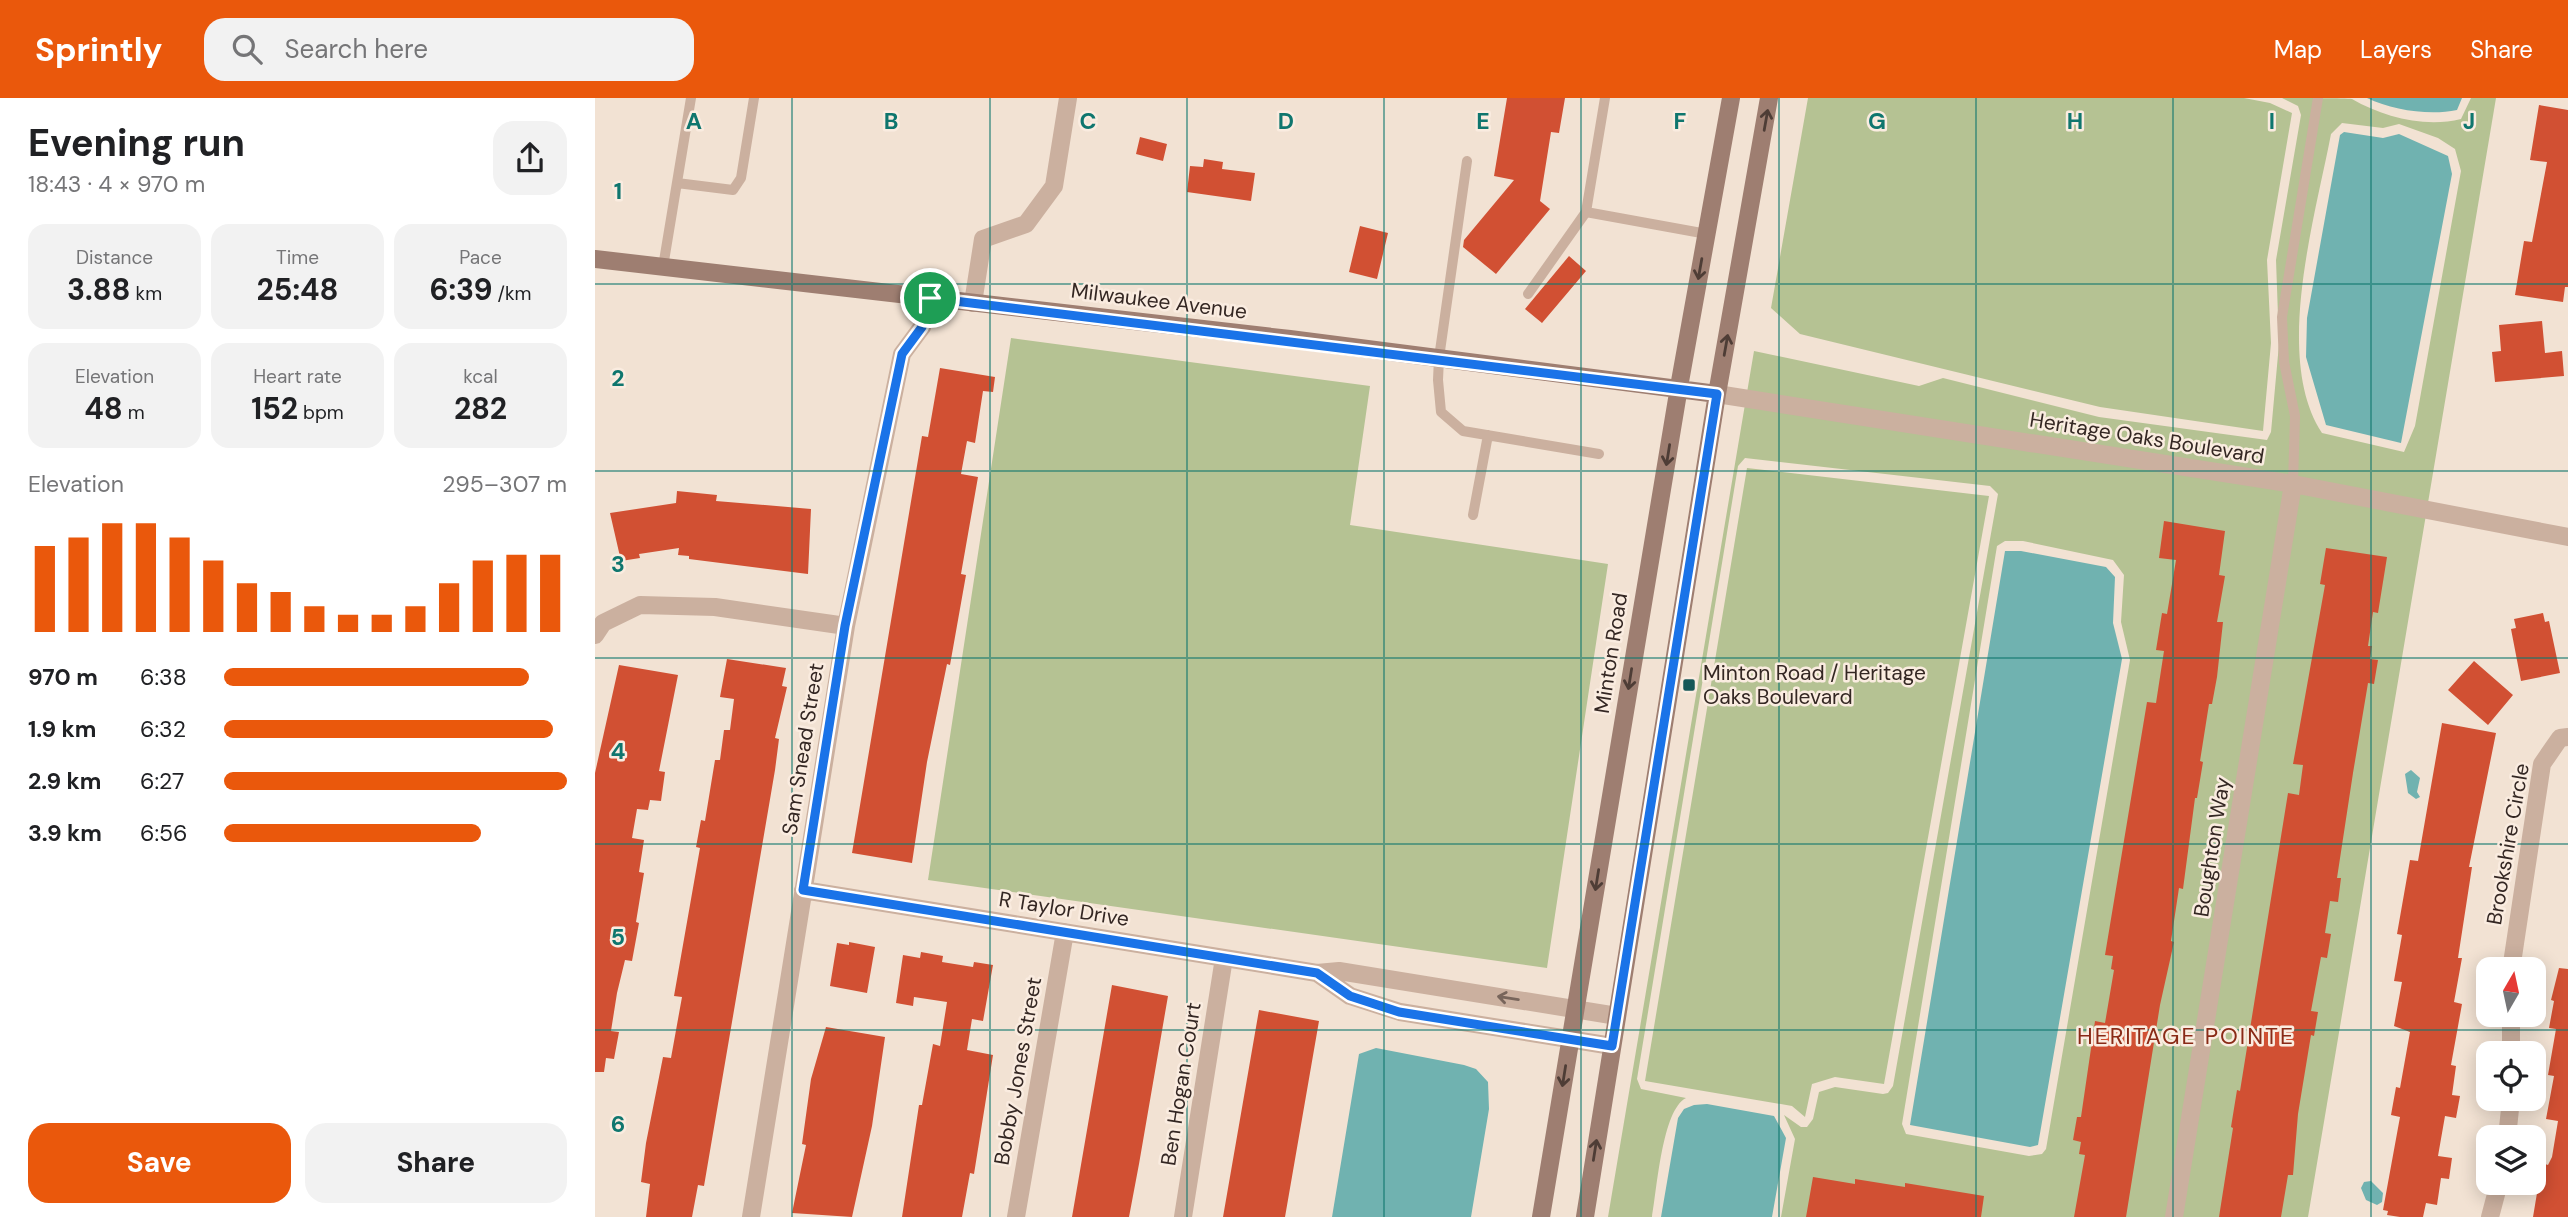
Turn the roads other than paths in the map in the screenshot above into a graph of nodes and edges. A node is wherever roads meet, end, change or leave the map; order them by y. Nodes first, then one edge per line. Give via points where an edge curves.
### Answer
1 (691, 98) edge
2 (754, 98) edge
3 (1068, 98) edge
4 (1605, 98) edge
5 (1731, 98) edge
6 (1769, 98) edge
7 (2318, 98) edge
8 (1467, 161) dead end
9 (677, 183) junction
10 (1587, 212) junction
11 (1707, 234) junction
12 (595, 259) edge
13 (663, 267) junction
14 (1528, 295) dead end
15 (930, 298) junction
16 (972, 303) junction
17 (1439, 358) junction
18 (1679, 387) junction
19 (1717, 394) junction
20 (1487, 435) junction
21 (1599, 454) dead end
22 (2293, 484) junction
23 (1473, 514) dead end
24 (2568, 537) edge
25 (845, 626) junction
26 (595, 635) edge
27 (2568, 737) edge
28 (803, 890) junction
29 (1065, 932) junction
30 (2513, 957) edge
31 (1224, 958) junction
32 (1317, 973) junction
33 (1393, 980) junction
34 (1472, 992) junction
35 (1387, 1007) junction
36 (1576, 1009) junction
37 (1617, 1016) junction
38 (1467, 1023) junction
39 (1570, 1040) junction
40 (1612, 1046) junction
41 (2496, 1195) edge
42 (751, 1217) edge
43 (1016, 1217) edge
44 (1183, 1217) edge
45 (1541, 1217) edge
46 (1584, 1217) edge
47 (2174, 1217) edge
48 (2490, 1217) edge

1 - 9 lane
2 - 9 lane via 741,178 733,190
3 - 16 street via 1054,186 1026,224 983,239
4 - 10 lane
5 - 11 main road, Minton Road
19 -> 6 main road
7 - 22 lane via 2282,317 2284,362 2295,416
8 - 17 lane
9 - 13 lane
10 - 11 lane
10 - 14 lane
11 -> 18 main road, Minton Road
12 - 13 main road, Milwaukee Avenue
13 - 15 main road, Milwaukee Avenue
15 - 16 main road, Milwaukee Avenue
15 - 25 street, Sam Snead Street via 922,327 902,354
16 - 17 main road, Milwaukee Avenue
17 - 18 main road, Milwaukee Avenue
17 - 20 lane via 1441,412 1463,431
18 - 19 main road, Milwaukee Avenue
18 -> 36 main road, Minton Road
19 - 22 street, Heritage Oaks Boulevard
19 - 37 main road
20 - 21 lane
20 - 23 lane
22 - 24 street, Heritage Oaks Boulevard
22 - 47 street, Boughton Way
25 - 26 street via 715,607 640,604 603,622
25 - 28 street, Sam Snead Street
27 - 30 street, Brookshire Circle via 2560,738 2542,764
28 - 29 street, R Taylor Drive
28 - 42 street, Sam Snead Street
29 - 31 street, R Taylor Drive
29 - 43 street, Bobby Jones Street
31 - 32 street, R Taylor Drive
31 - 44 street, Ben Hogan Court
32 - 33 street, R Taylor Drive via 1339,971
32 - 35 street, R Taylor Drive via 1350,996
33 - 34 street, R Taylor Drive
33 - 35 street
36 -> 34 street, R Taylor Drive
34 - 38 street
35 - 38 street, R Taylor Drive
36 - 37 street, R Taylor Drive
36 - 39 main road, Minton Road
37 - 40 main road
38 - 39 street, R Taylor Drive
39 - 40 street, R Taylor Drive
39 -> 45 main road, Minton Road
46 -> 40 main road
41 - 48 street

